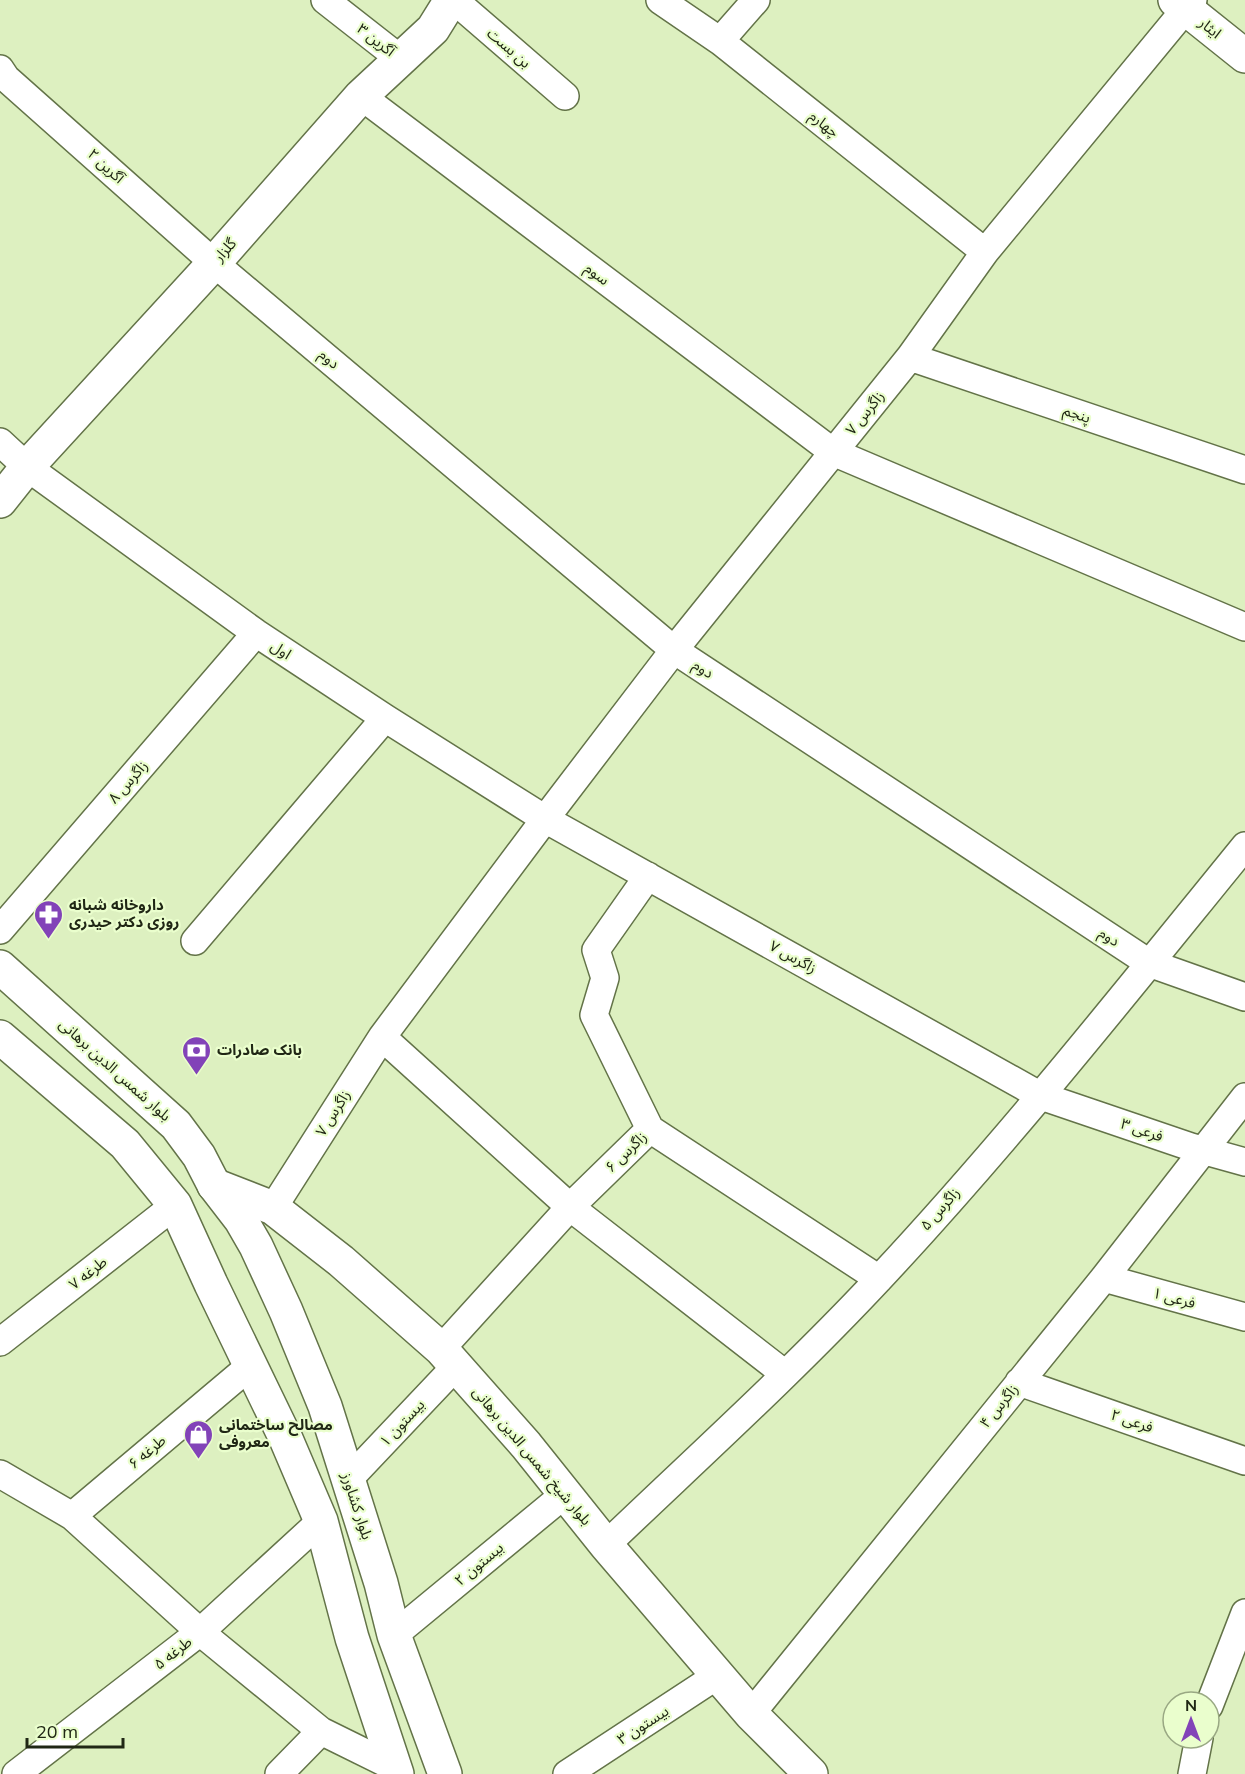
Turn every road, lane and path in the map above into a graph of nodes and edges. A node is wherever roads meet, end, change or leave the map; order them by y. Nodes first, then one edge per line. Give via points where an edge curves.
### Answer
1 (325, 0) edge
2 (453, 0) edge
3 (660, 0) edge
4 (756, 0) edge
5 (1185, 3) edge
6 (720, 41) junction
7 (1245, 56) edge
8 (399, 58) junction
9 (0, 69) edge
10 (361, 96) junction
11 (565, 96) dead end
12 (985, 252) junction
13 (214, 262) junction
14 (910, 357) junction
15 (0, 442) edge
16 (833, 453) junction
17 (27, 467) junction
18 (1245, 470) edge
19 (0, 501) edge
20 (1245, 627) edge
21 (256, 633) junction
22 (674, 650) junction
23 (385, 718) junction
24 (545, 819) junction
25 (1245, 846) edge
26 (648, 876) junction
27 (0, 930) edge
28 (195, 941) dead end
29 (1149, 963) junction
30 (0, 967) edge
31 (1245, 998) edge
32 (0, 1037) edge
33 (382, 1037) junction
34 (1041, 1096) junction
35 (1245, 1097) edge
36 (651, 1129) junction
37 (1203, 1150) junction
38 (1245, 1162) edge
39 (214, 1185) junction
40 (175, 1205) junction
41 (570, 1207) junction
42 (273, 1208) junction
43 (1104, 1278) junction
44 (879, 1279) junction
45 (1245, 1317) edge
46 (0, 1342) edge
47 (448, 1357) junction
48 (250, 1366) junction
49 (784, 1374) junction
50 (1019, 1382) junction
51 (1245, 1461) edge
52 (0, 1474) edge
53 (348, 1480) junction
54 (565, 1494) junction
55 (72, 1516) junction
56 (321, 1521) junction
57 (606, 1545) junction
58 (1245, 1613) edge
59 (200, 1632) junction
60 (394, 1635) junction
61 (718, 1676) junction
62 (1215, 1690) edge
63 (751, 1714) junction
64 (321, 1731) junction
65 (1197, 1750) edge
66 (395, 1770) edge
67 (16, 1774) edge
68 (279, 1774) edge
69 (446, 1774) edge
70 (567, 1774) edge
71 (810, 1774) edge
72 (1192, 1774) edge

1 - 8 street, آگرین ۳
2 - 8 main road, گلزار via 432,28
2 - 11 street, بن بست
3 - 6 street, چهارم
4 - 6 street
5 - 7 main road, ایثار
5 - 12 street, زاگرس ۷
6 - 12 street, چهارم
8 - 10 main road, گلزار
9 - 13 street, آگرین ۲
10 - 13 main road, گلزار
10 - 16 street, سوم
12 - 14 street, زاگرس ۷
13 - 17 main road, گلزار
13 - 22 street, دوم
14 - 16 street, زاگرس ۷
14 - 18 street, پنجم
15 - 17 street, اول
16 - 20 street, سوم
16 - 22 street, زاگرس ۷
17 - 19 main road, گلزار
17 - 21 street, اول
21 - 23 street, اول
21 - 27 street, زاگرس ۸
22 - 24 street, زاگرس ۷
22 - 29 street, دوم
23 - 24 street, اول
23 - 28 street
24 - 26 street, زاگرس ۷
24 - 33 street, زاگرس ۷
25 - 29 street, زاگرس ۵
26 - 34 street, زاگرس ۷
26 - 36 street via 596,950 605,978 594,1016
29 - 31 street, دوم
29 - 34 street, زاگرس ۵
30 - 39 main road, بلوار شمس الدین برهانی via 176,1125
32 - 40 main road via 125,1144
33 - 41 street
33 - 42 street, زاگرس ۷
34 - 37 street, فرعی ۳
34 - 44 street, زاگرس ۵
35 - 37 street, ۴ زاگرس
36 - 41 street, زاگرس ۶
36 - 44 street, زاگرس ۶
37 - 38 street, فرعی ۳
37 - 43 street, ۴ زاگرس
39 - 42 main road, بلوار شیخ شمس الدین برهانی
39 - 53 main road, بلوار کشاورز via 256,1246 286,1311 325,1407
40 - 46 street, طرغه ۷
40 - 48 main road
41 - 47 street, زاگرس ۶
41 - 49 street
42 - 47 main road, بلوار شیخ شمس الدین برهانی via 341,1261
43 - 45 street, فرعی ۱
43 - 50 street, ۴ زاگرس
44 - 49 street, زاگرس ۵
47 - 53 street, بیستون ۱
47 - 54 main road, بلوار شیخ شمس الدین برهانی
48 - 55 street, طرغه ۶
48 - 56 main road
49 - 57 street, زاگرس ۵
50 - 51 street, فرعی ۲
50 - 63 street, ۴ زاگرس
52 - 55 street
53 - 60 main road, بلوار کشاورز
54 - 57 main road, بلوار شیخ شمس الدین برهانی
54 - 60 street, بیستون ۲
55 - 59 street
56 - 59 street, طرغه ۵
56 - 66 main road via 352,1638
57 - 61 main road, بلوار شیخ شمس الدین برهانی
58 - 62 street
59 - 64 street
59 - 67 street, طرغه ۵
60 - 69 main road, بلوار کشاورز
61 - 63 main road, بلوار شیخ شمس الدین برهانی
61 - 70 street, بیستون ۳
63 - 71 main road, بلوار شیخ شمس الدین برهانی
64 - 66 street
64 - 68 street
65 - 72 street

